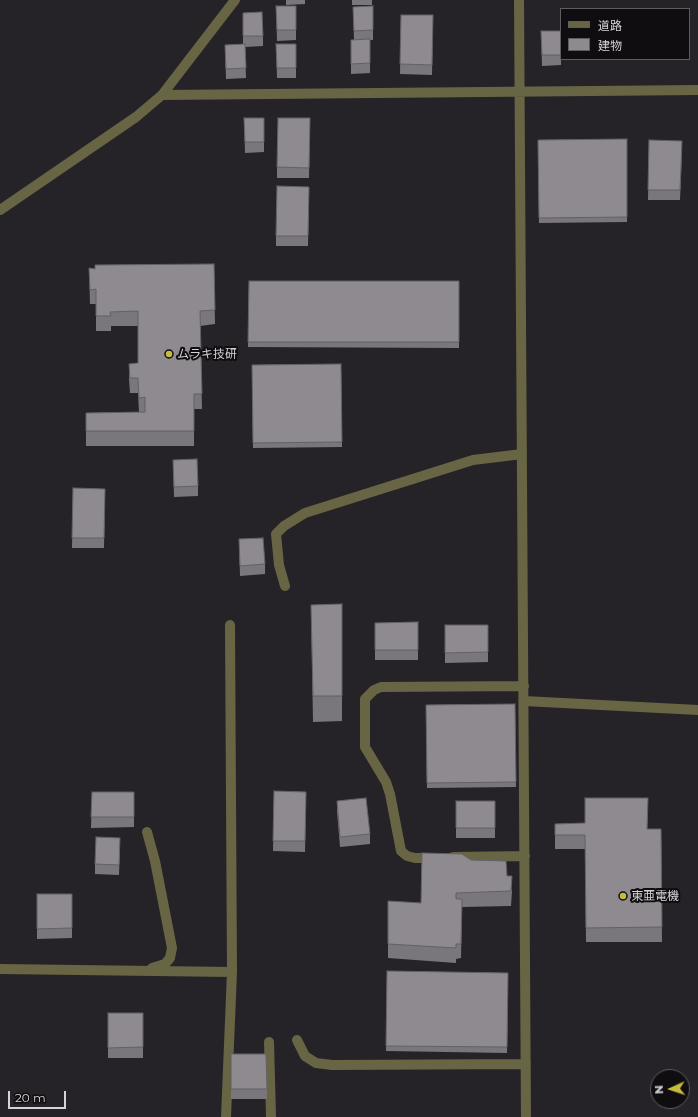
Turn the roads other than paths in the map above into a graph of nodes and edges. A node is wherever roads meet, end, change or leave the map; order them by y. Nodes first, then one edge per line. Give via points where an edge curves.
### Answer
1 (235, 0) edge
2 (519, 0) edge
3 (519, 90) junction
4 (698, 90) edge
5 (162, 95) junction
6 (0, 210) edge
7 (522, 454) junction
8 (285, 586) dead end
9 (230, 625) dead end
10 (524, 686) junction
11 (524, 701) junction
12 (698, 710) edge
13 (147, 832) dead end
14 (525, 856) junction
15 (0, 969) edge
16 (144, 971) junction
17 (232, 972) junction
18 (297, 1040) dead end
19 (269, 1042) dead end
20 (526, 1064) junction
21 (226, 1117) edge
22 (271, 1117) edge
23 (526, 1117) edge

1 - 5 street
2 - 3 street
3 - 4 street
3 - 5 street
3 - 7 street
5 - 6 street via 136,117
7 - 8 street via 473,460 305,513 276,534 279,565
7 - 10 street
9 - 17 street
10 - 11 street
10 - 14 street via 381,687 365,699 365,747 386,782 401,851 407,856
11 - 12 street
11 - 14 street
13 - 16 street via 172,948 170,958 165,964
14 - 20 street
15 - 16 street
16 - 17 street
17 - 21 street
18 - 20 street via 305,1056 316,1063 332,1065
19 - 22 street
20 - 23 street

